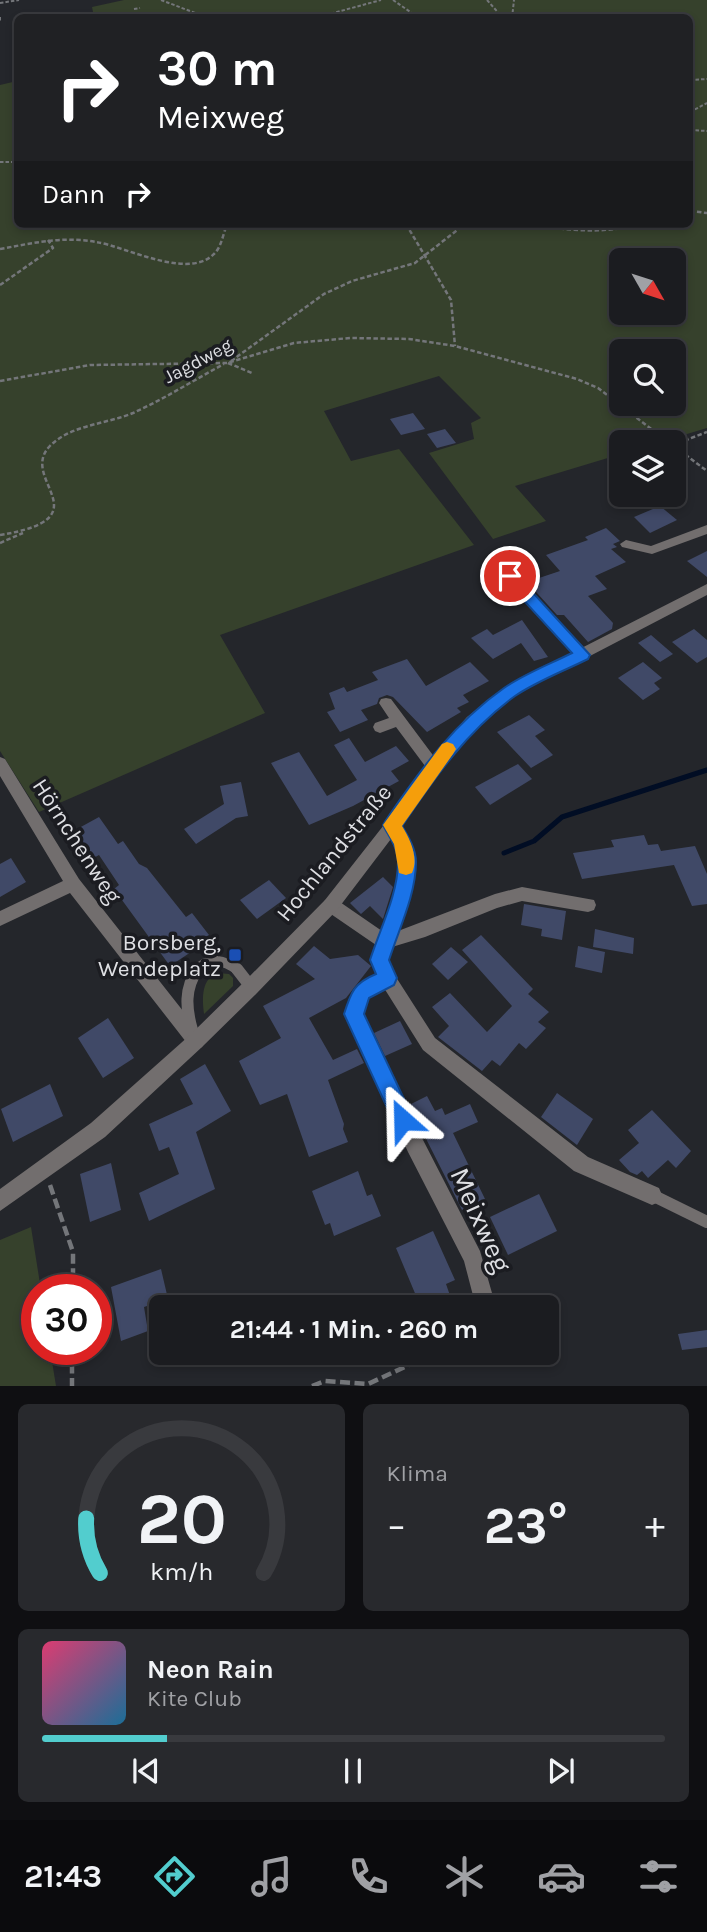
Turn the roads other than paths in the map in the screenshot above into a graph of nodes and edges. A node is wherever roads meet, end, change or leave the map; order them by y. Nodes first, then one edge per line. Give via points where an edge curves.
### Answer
1 (707, 529) edge
2 (626, 544) dead end
3 (510, 576) dead end
4 (707, 589) edge
5 (582, 655) junction
6 (386, 703) dead end
7 (398, 720) junction
8 (380, 727) dead end
9 (0, 763) edge
10 (433, 766) junction
11 (392, 825) junction
12 (73, 884) junction
13 (331, 905) junction
14 (588, 905) dead end
15 (0, 919) edge
16 (385, 942) junction
17 (387, 978) junction
18 (251, 987) junction
19 (196, 1041) junction
20 (652, 1195) joint
21 (0, 1200) edge
22 (707, 1222) edge
23 (483, 1295) edge

1 - 2 street via 652,550
3 - 5 street
4 - 5 street, Hochlandstraße
5 - 10 street, Hochlandstraße via 512,690 472,721
6 - 7 street
7 - 8 street
7 - 10 street
9 - 12 street, Hörnchenweg
10 - 11 street, Hochlandstraße
11 - 13 street, Hochlandstraße
11 - 16 street via 407,861
12 - 15 street
12 - 19 street, Hörnchenweg
13 - 16 street
13 - 18 street, Hochlandstraße
14 - 16 street via 522,894
16 - 17 street via 380,960
17 - 20 street via 429,1044 581,1164
17 - 23 street, Meixweg via 360,993 354,1014 474,1258
18 - 19 street, Hochlandstraße
18 - 19 lane via 243,973 217,959 193,975 187,1013
19 - 21 street, Hochlandstraße via 98,1130
20 - 22 lane

